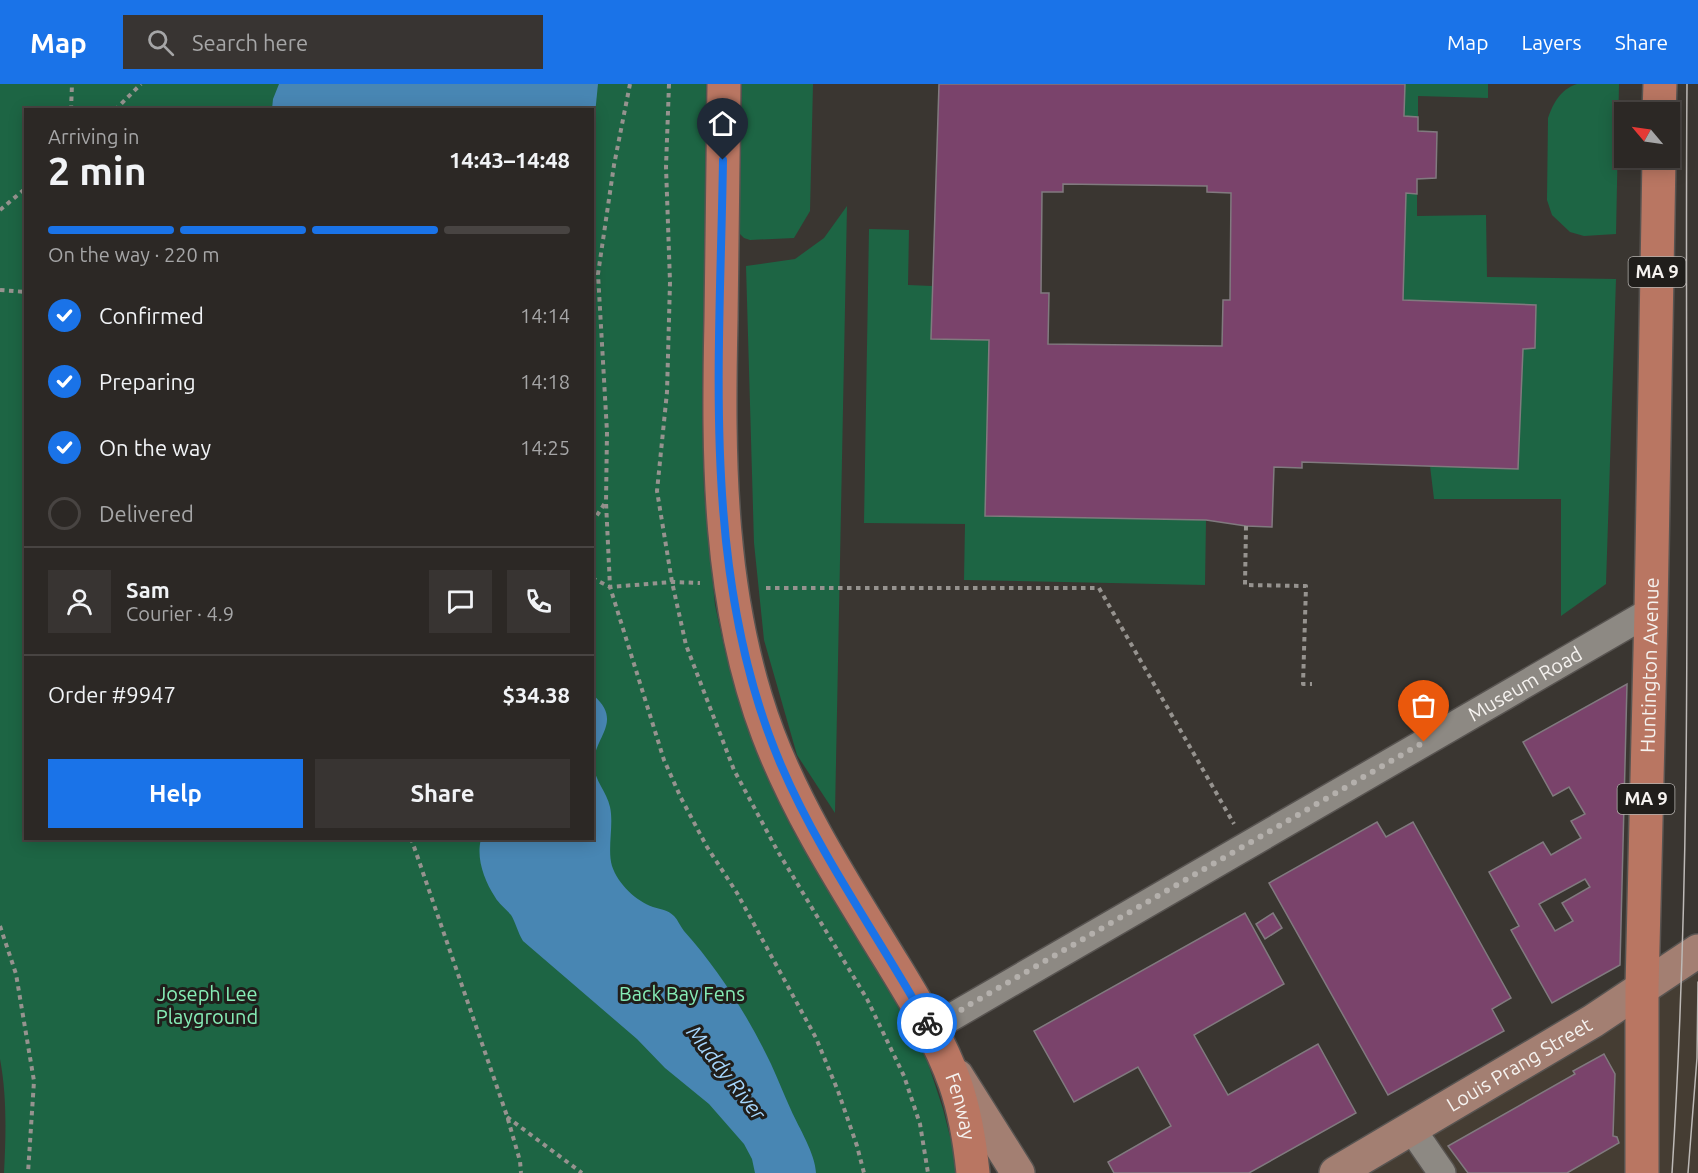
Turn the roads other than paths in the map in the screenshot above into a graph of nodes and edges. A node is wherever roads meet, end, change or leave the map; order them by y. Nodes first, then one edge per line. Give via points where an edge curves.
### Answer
1 (724, 84) edge
2 (1660, 84) edge
3 (1659, 102) edge
4 (1659, 168) edge
5 (1651, 610) junction
6 (1698, 951) edge
7 (1642, 988) junction
8 (938, 1043) junction
9 (1411, 1128) junction
10 (973, 1173) edge
11 (1018, 1173) edge
12 (1336, 1173) edge
13 (1442, 1173) edge
14 (1642, 1173) edge

1 - 8 main road, Fenway via 721,488 740,638 768,733 802,810
2 - 3 main road
4 - 5 main road, Huntington Avenue / MA 9
5 - 7 main road, Huntington Avenue / MA 9
5 - 8 street, Museum Road via 969,1005
6 - 7 main road, Louis Prang Street
7 - 9 main road, Louis Prang Street
7 - 14 main road, Huntington Avenue / MA 9
8 - 10 main road, Fenway via 964,1116
8 - 11 main road
9 - 12 main road, Louis Prang Street
9 - 13 street

